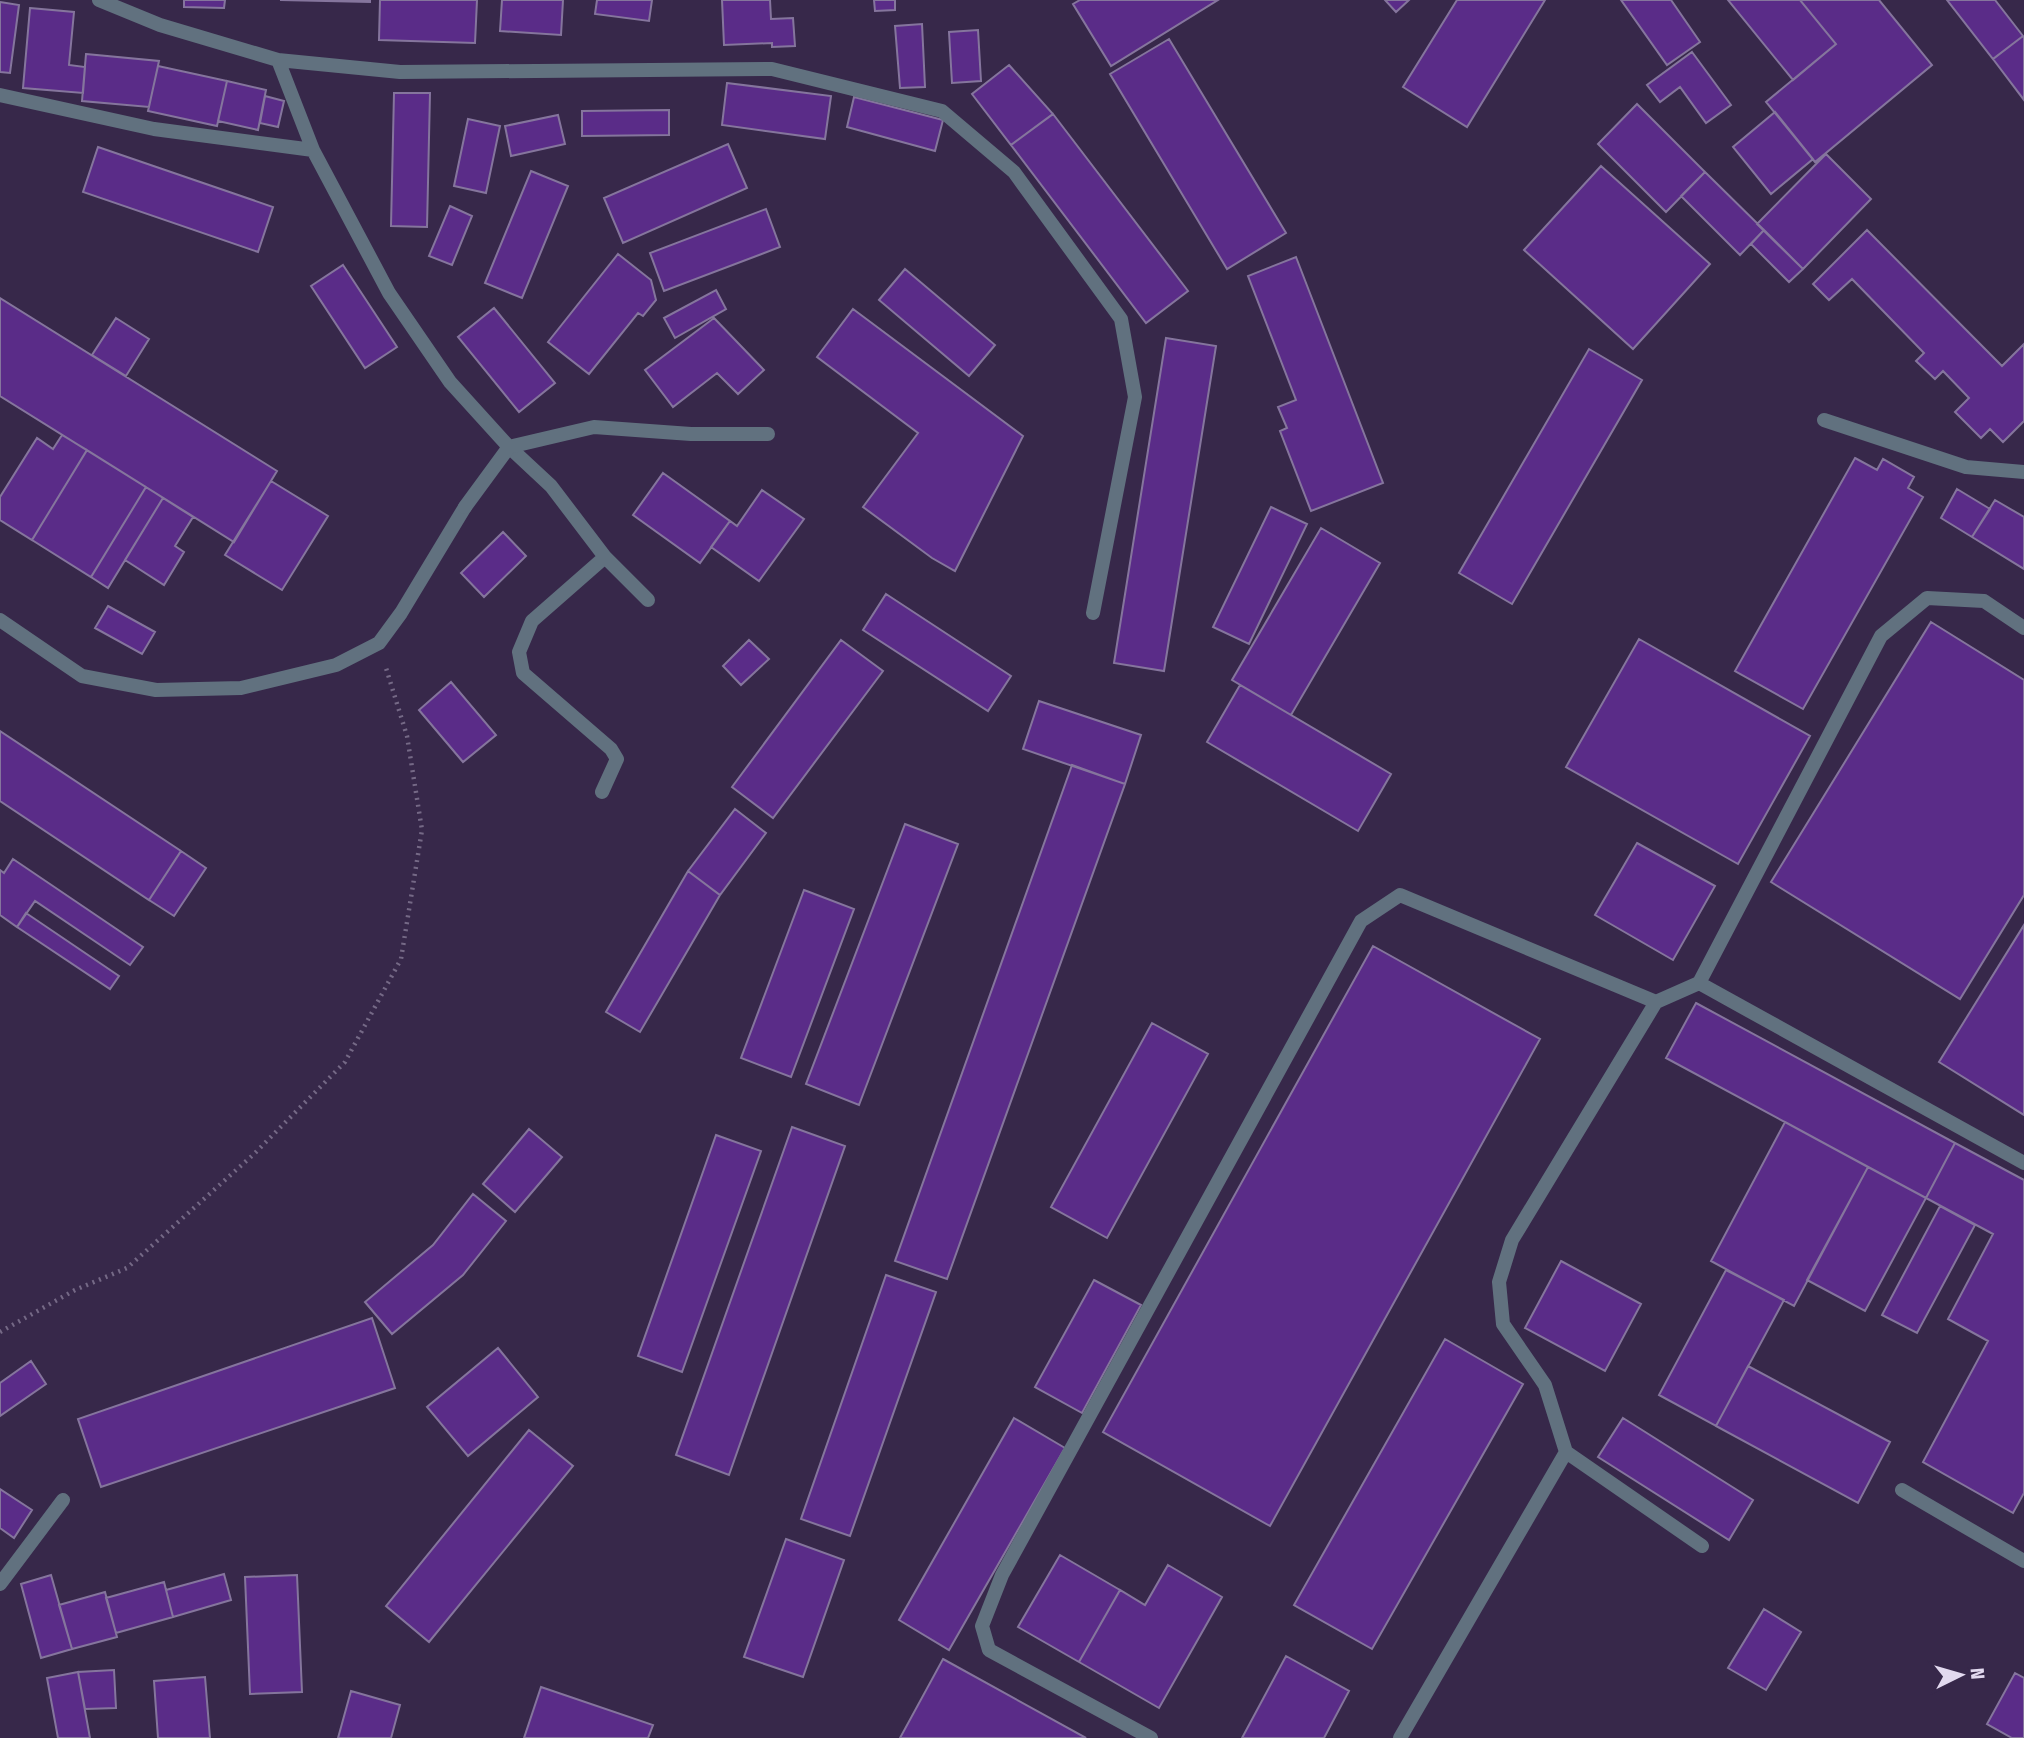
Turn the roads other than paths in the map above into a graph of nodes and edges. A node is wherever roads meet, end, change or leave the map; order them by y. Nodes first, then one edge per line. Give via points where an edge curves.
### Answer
1 (99, 0) edge
2 (278, 60) junction
3 (0, 95) edge
4 (313, 150) junction
5 (1824, 420) dead end
6 (768, 434) dead end
7 (509, 447) junction
8 (2024, 472) edge
9 (605, 557) junction
10 (648, 600) dead end
11 (1093, 613) dead end
12 (0, 620) edge
13 (2024, 628) edge
14 (602, 792) dead end
15 (1699, 982) junction
16 (1656, 1002) junction
17 (2024, 1163) edge
18 (1566, 1452) junction
19 (1902, 1490) dead end
20 (63, 1500) dead end
21 (1702, 1546) dead end
22 (2024, 1561) edge
23 (0, 1584) edge
24 (1151, 1738) edge
25 (1400, 1738) edge

1 - 2 street via 160,25
2 - 4 street
2 - 11 street via 400,72 772,69 942,110 1014,172 1121,319 1135,397
3 - 4 street via 154,129
4 - 7 street via 389,293 450,383
5 - 8 street via 1966,467
6 - 7 street via 594,427
7 - 9 street via 551,486
7 - 12 street via 465,507 379,643 336,665 241,688 156,690 82,676
9 - 10 street
9 - 14 street via 532,621 519,652 523,673 617,759
13 - 15 street via 1984,601 1927,598 1881,636
15 - 16 street
15 - 17 street
16 - 18 street via 1512,1240 1499,1282 1503,1324 1545,1385
16 - 24 street via 1400,895 1360,921 1002,1575 982,1626 989,1650
18 - 21 street
18 - 25 street
19 - 22 street
20 - 23 street

